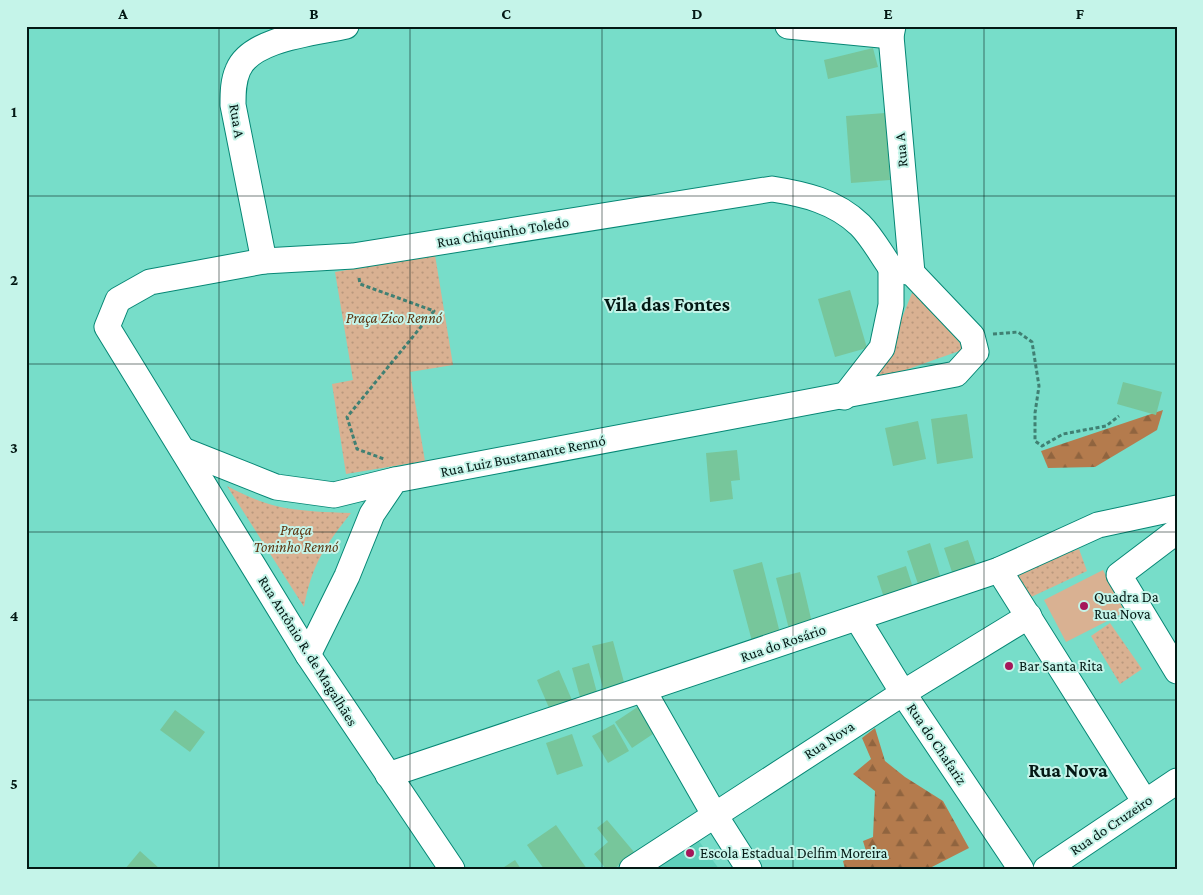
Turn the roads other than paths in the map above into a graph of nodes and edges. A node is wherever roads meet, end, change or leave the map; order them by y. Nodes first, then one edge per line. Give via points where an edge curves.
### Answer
1 (346, 26) edge
2 (788, 26) edge
3 (892, 31) edge
4 (264, 262) junction
5 (902, 271) junction
6 (107, 327) joint
7 (972, 336) joint
8 (844, 397) junction
9 (183, 450) junction
10 (395, 480) junction
11 (1177, 508) edge
12 (1177, 531) edge
13 (999, 570) junction
14 (1029, 616) junction
15 (857, 618) junction
16 (308, 655) junction
17 (1177, 671) edge
18 (643, 690) junction
19 (903, 693) junction
20 (388, 775) junction
21 (1177, 782) edge
22 (1145, 802) junction
23 (714, 814) junction
24 (452, 869) edge
25 (632, 869) edge
26 (750, 869) edge
27 (1021, 869) edge
28 (1046, 869) edge

1 - 4 street, Rua A via 268,44 252,52 238,69 233,105
2 - 3 street
3 - 5 street, Rua A
4 - 5 street, Rua Chiquinho Toledo via 353,256 772,189 809,195 835,207 860,225
4 - 6 street, Rua Chiquinho Toledo via 150,282 118,300
5 - 7 street, Rua Chiquinho Toledo
5 - 8 street, Rua A via 890,305 882,348
6 - 9 street, Rua Antônio R. de Magalhães
7 - 8 street, Rua Luiz Bustamante Rennó via 976,352 956,374
8 - 10 street, Rua Luiz Bustamante Rennó
9 - 10 street via 276,487 334,495
9 - 16 street, Rua Antônio R. de Magalhães
10 - 16 street via 372,514 347,576
11 - 13 street, Rua do Rosário via 1098,525
12 - 17 street via 1119,575
13 - 14 street
13 - 15 street, Rua do Rosário
14 - 19 street, Rua Nova
14 - 22 street
15 - 18 street, Rua do Rosário
15 - 19 street, Rua do Chafariz
16 - 20 street, Rua Antônio R. de Magalhães
18 - 20 street, Rua do Rosário
18 - 23 street
19 - 23 street, Rua Nova
19 - 27 street, Rua do Chafariz
20 - 24 street, Rua Antônio R. de Magalhães
21 - 22 street, Rua do Cruzeiro
22 - 28 street, Rua do Cruzeiro
23 - 25 street, Rua Nova
23 - 26 street

